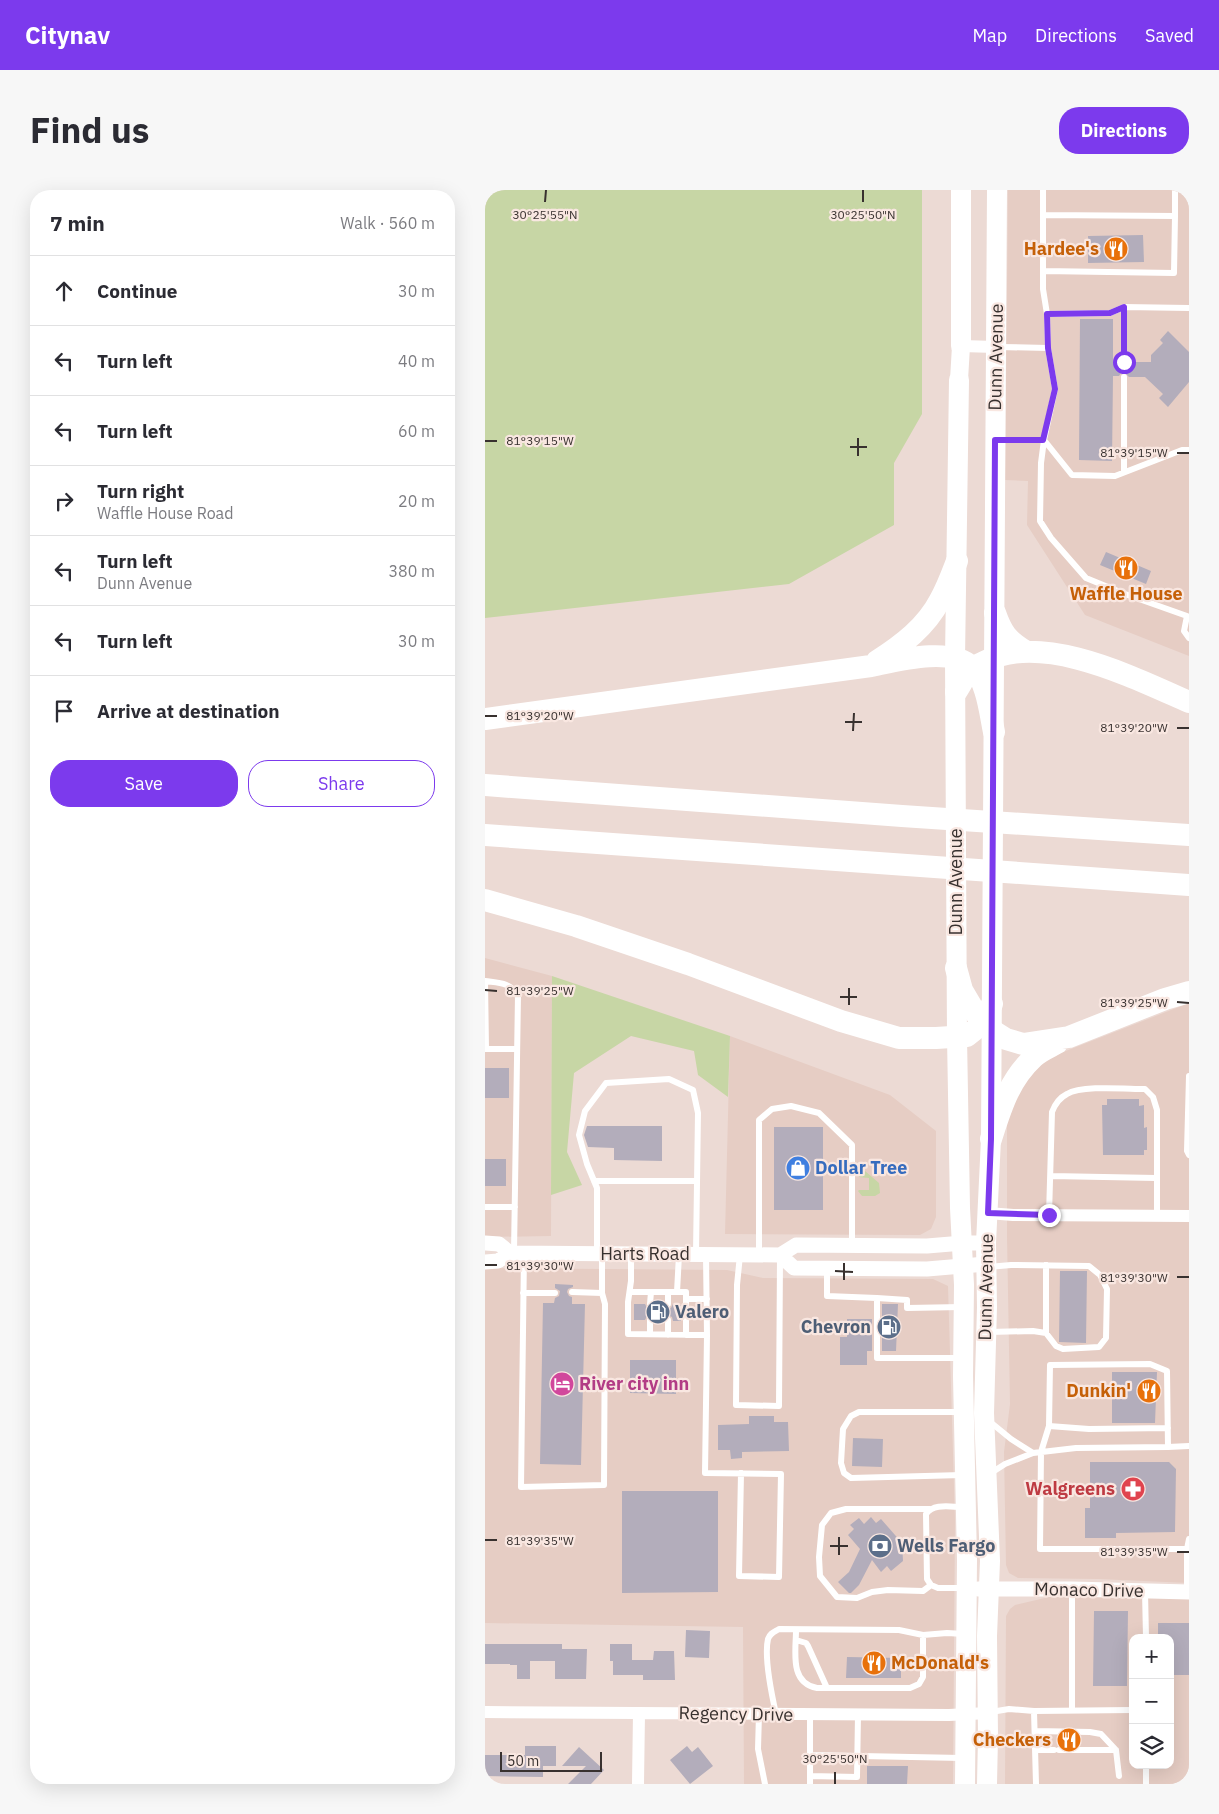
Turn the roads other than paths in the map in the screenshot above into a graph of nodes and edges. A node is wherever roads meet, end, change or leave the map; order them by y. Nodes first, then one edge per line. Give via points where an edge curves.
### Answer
1 (961, 190) edge
2 (997, 190) edge
3 (1043, 190) edge
4 (1175, 190) edge
5 (1043, 215) junction
6 (1175, 216) junction
7 (1043, 271) junction
8 (1124, 307) junction
9 (1189, 308) edge
10 (1047, 314) junction
11 (961, 346) junction
12 (996, 347) junction
13 (1048, 348) junction
14 (1124, 362) dead end
15 (1124, 376) dead end
16 (959, 380) joint
17 (995, 440) junction
18 (1043, 440) junction
19 (1189, 450) edge
20 (1125, 472) junction
21 (957, 561) junction
22 (995, 613) junction
23 (1188, 614) edge
24 (1189, 638) edge
25 (1025, 651) junction
26 (994, 656) junction
27 (964, 663) junction
28 (871, 666) junction
29 (955, 692) joint
30 (1189, 702) edge
31 (485, 719) edge
32 (994, 732) junction
33 (485, 785) edge
34 (485, 835) edge
35 (1189, 835) edge
36 (1189, 885) edge
37 (485, 900) edge
38 (956, 968) junction
39 (485, 981) edge
40 (1189, 992) edge
41 (992, 1004) joint
42 (987, 1028) junction
43 (957, 1037) junction
44 (1069, 1037) junction
45 (517, 1049) junction
46 (1189, 1076) edge
47 (1189, 1112) edge
48 (991, 1139) junction
49 (1189, 1155) edge
50 (1051, 1176) junction
51 (1156, 1178) junction
52 (594, 1181) junction
53 (697, 1181) junction
54 (485, 1207) edge
55 (515, 1207) junction
56 (988, 1213) junction
57 (1049, 1215) junction
58 (1157, 1216) junction
59 (1189, 1216) edge
60 (485, 1243) edge
61 (963, 1243) junction
62 (986, 1243) junction
63 (852, 1245) junction
64 (516, 1253) junction
65 (599, 1254) junction
66 (631, 1254) junction
67 (679, 1254) junction
68 (701, 1255) junction
69 (759, 1255) junction
70 (780, 1255) junction
71 (740, 1256) junction
72 (485, 1262) edge
73 (1046, 1265) junction
74 (962, 1266) junction
75 (987, 1266) junction
76 (827, 1268) junction
77 (572, 1292) dead end
78 (629, 1292) junction
79 (651, 1292) junction
80 (668, 1292) junction
81 (677, 1292) junction
82 (523, 1293) junction
83 (555, 1293) dead end
84 (602, 1293) junction
85 (877, 1298) junction
86 (686, 1299) junction
87 (707, 1299) junction
88 (650, 1304) dead end
89 (668, 1304) dead end
90 (964, 1307) junction
91 (650, 1320) dead end
92 (668, 1320) dead end
93 (986, 1333) junction
94 (1046, 1333) junction
95 (650, 1334) junction
96 (668, 1335) junction
97 (686, 1335) junction
98 (707, 1335) junction
99 (965, 1358) junction
100 (965, 1412) junction
101 (985, 1418) junction
102 (1049, 1426) junction
103 (1168, 1428) junction
104 (1189, 1446) edge
105 (1168, 1447) junction
106 (1033, 1452) junction
107 (1041, 1452) junction
108 (741, 1473) junction
109 (966, 1475) junction
110 (988, 1476) junction
111 (967, 1507) junction
112 (930, 1509) junction
113 (1189, 1539) edge
114 (1187, 1549) junction
115 (931, 1585) junction
116 (967, 1588) junction
117 (1072, 1588) junction
118 (989, 1590) junction
119 (1145, 1591) junction
120 (1188, 1592) edge
121 (796, 1630) junction
122 (1146, 1634) edge
123 (923, 1635) junction
124 (967, 1635) junction
125 (796, 1640) junction
126 (827, 1688) junction
127 (1034, 1710) junction
128 (1072, 1710) junction
129 (1129, 1710) edge
130 (485, 1712) edge
131 (639, 1713) junction
132 (988, 1713) junction
133 (759, 1714) junction
134 (776, 1714) junction
135 (966, 1714) junction
136 (811, 1715) junction
137 (858, 1715) junction
138 (1035, 1731) junction
139 (1036, 1750) junction
140 (1116, 1750) junction
141 (810, 1755) junction
142 (857, 1755) junction
143 (965, 1758) junction
144 (1146, 1769) edge
145 (810, 1776) junction
146 (1119, 1776) dead end
147 (638, 1784) edge
148 (765, 1784) edge
149 (809, 1784) edge
150 (965, 1784) edge
151 (987, 1784) edge
152 (1036, 1784) edge
153 (1146, 1784) edge

1 - 11 main road, Dunn Avenue
2 - 12 main road, Dunn Avenue
3 - 5 lane
4 - 6 lane
5 - 6 lane
5 - 7 lane
6 - 7 lane via 1174,272
7 - 10 lane
8 - 9 lane
8 - 10 lane via 1110,313
8 - 14 lane
10 - 13 lane
11 - 12 street
11 - 16 main road, Dunn Avenue
12 - 13 lane
12 - 17 main road, Dunn Avenue
13 - 18 lane via 1055,389
15 - 20 lane
16 - 21 main road, Dunn Avenue
17 - 18 lane
17 - 22 main road, Dunn Avenue
18 - 20 lane via 1072,475 1115,476
18 - 23 lane via 1041,521 1051,538 1086,578
19 - 20 lane
21 - 27 main road, Dunn Avenue
21 - 28 highway via 941,600 924,624 902,645
22 - 25 highway via 1010,642
22 - 26 main road, Dunn Avenue
23 - 24 lane via 1184,631
25 - 26 highway
25 - 30 highway via 1103,666
26 - 27 highway
26 - 32 main road, Dunn Avenue
27 - 28 highway via 940,656
27 - 29 highway
27 - 32 highway via 985,689
28 - 31 highway
29 - 38 main road, Dunn Avenue
32 - 41 main road, Dunn Avenue
33 - 35 highway
34 - 36 highway
37 - 43 highway via 576,926 869,1030 899,1038
38 - 42 highway via 962,990
38 - 43 main road, Dunn Avenue
39 - 45 lane via 505,984 517,995
39 - 45 lane via 486,1049
40 - 44 highway
41 - 42 highway
42 - 43 highway
42 - 44 highway via 1023,1044
42 - 48 main road, Dunn Avenue
43 - 61 main road, Dunn Avenue
44 - 48 highway via 1035,1056 1012,1082
45 - 55 lane
46 - 47 lane
47 - 49 lane
48 - 56 main road, Dunn Avenue
50 - 51 lane
50 - 51 lane via 1052,1112 1056,1102 1068,1093 1091,1089 1145,1089 1153,1097 1157,1110
50 - 57 lane
51 - 58 lane
52 - 53 lane
52 - 53 lane via 579,1135 585,1112 606,1083 669,1079 693,1090 698,1113
52 - 65 lane via 597,1188
53 - 68 lane
54 - 55 lane
55 - 64 lane
56 - 57 street
56 - 62 main road, Dunn Avenue
57 - 58 street
58 - 59 street
60 - 64 street, Harts Road via 499,1244
61 - 62 street, Harts Road
61 - 63 street, Harts Road
61 - 74 main road, Dunn Avenue
62 - 75 main road, Dunn Avenue
63 - 69 lane via 852,1145 819,1113 791,1106 772,1109 759,1120
63 - 70 street, Harts Road via 796,1245
64 - 65 street, Harts Road
64 - 72 street, Harts Road via 498,1261
64 - 82 lane
65 - 66 street, Harts Road
65 - 84 lane
66 - 67 street, Harts Road
66 - 78 lane
67 - 68 street, Harts Road
67 - 81 lane
68 - 71 street, Harts Road
68 - 87 lane
69 - 70 street, Harts Road
69 - 71 street, Harts Road
70 - 71 lane via 779,1406 736,1405
70 - 76 street via 794,1268
73 - 75 lane
73 - 94 lane
73 - 94 lane via 1089,1266 1100,1275 1107,1289 1106,1338 1099,1347 1063,1348
74 - 75 street
74 - 76 street
74 - 90 main road, Dunn Avenue
75 - 93 main road, Dunn Avenue
76 - 85 lane via 827,1296
77 - 84 lane
78 - 79 lane
78 - 95 lane via 628,1334
79 - 80 lane
79 - 88 lane
80 - 81 lane
80 - 89 lane
81 - 86 lane via 686,1292
82 - 83 lane
82 - 84 lane via 521,1487 604,1485 605,1304
85 - 90 lane via 907,1300 907,1308
85 - 99 lane via 877,1358
86 - 87 lane
86 - 97 lane
87 - 98 lane
90 - 99 main road, Dunn Avenue
91 - 95 lane
92 - 96 lane
93 - 94 lane
93 - 101 main road, Dunn Avenue
95 - 96 lane
96 - 97 lane
97 - 98 lane
98 - 108 lane via 705,1472
99 - 100 main road, Dunn Avenue
100 - 109 main road, Dunn Avenue
100 - 109 lane via 859,1412 851,1416 843,1429 841,1463 844,1473 851,1478
101 - 106 lane
101 - 110 main road, Dunn Avenue
102 - 103 lane
102 - 103 lane via 1050,1365 1151,1364 1167,1371
102 - 107 lane
103 - 105 lane
104 - 105 lane
105 - 107 lane via 1076,1448
106 - 107 lane
106 - 110 lane via 1005,1464
107 - 114 lane via 1040,1549
108 - 108 lane via 781,1474 779,1577 739,1576
109 - 111 main road, Dunn Avenue
110 - 118 main road, Dunn Avenue
111 - 112 lane
111 - 116 main road, Dunn Avenue
112 - 115 lane via 926,1514 926,1565
112 - 115 lane via 846,1509 831,1513 822,1525 819,1557 820,1576 837,1597 857,1598 888,1590 923,1591
113 - 114 lane
114 - 120 lane
115 - 116 lane
116 - 118 street, Monaco Drive
116 - 124 main road, Dunn Avenue
117 - 118 street, Monaco Drive
117 - 119 street, Monaco Drive
117 - 128 lane
118 - 132 main road, Dunn Avenue
119 - 120 street, Monaco Drive
119 - 122 lane
121 - 123 lane via 899,1630
121 - 125 lane
121 - 134 lane via 779,1629 768,1640
123 - 124 lane
123 - 126 lane via 923,1677 919,1684 910,1688
124 - 135 main road, Dunn Avenue
125 - 126 lane via 809,1646
125 - 126 lane via 798,1676 810,1687
127 - 128 lane
127 - 132 lane via 1009,1709
127 - 138 lane
128 - 129 lane
130 - 131 street, Regency Drive
131 - 133 street, Regency Drive
131 - 147 street
132 - 135 street, Regency Drive
132 - 151 main road, Dunn Avenue
133 - 134 street, Regency Drive
133 - 148 lane via 758,1749
134 - 136 street, Regency Drive
135 - 137 street, Regency Drive
135 - 143 main road, Dunn Avenue
136 - 137 street, Regency Drive
136 - 141 lane
137 - 142 lane
138 - 139 lane
138 - 140 lane via 1101,1734
139 - 140 lane
139 - 152 lane
140 - 146 lane
141 - 142 lane
141 - 145 lane
142 - 143 lane
142 - 145 lane via 857,1776
143 - 150 main road, Dunn Avenue
144 - 153 lane
145 - 149 lane

